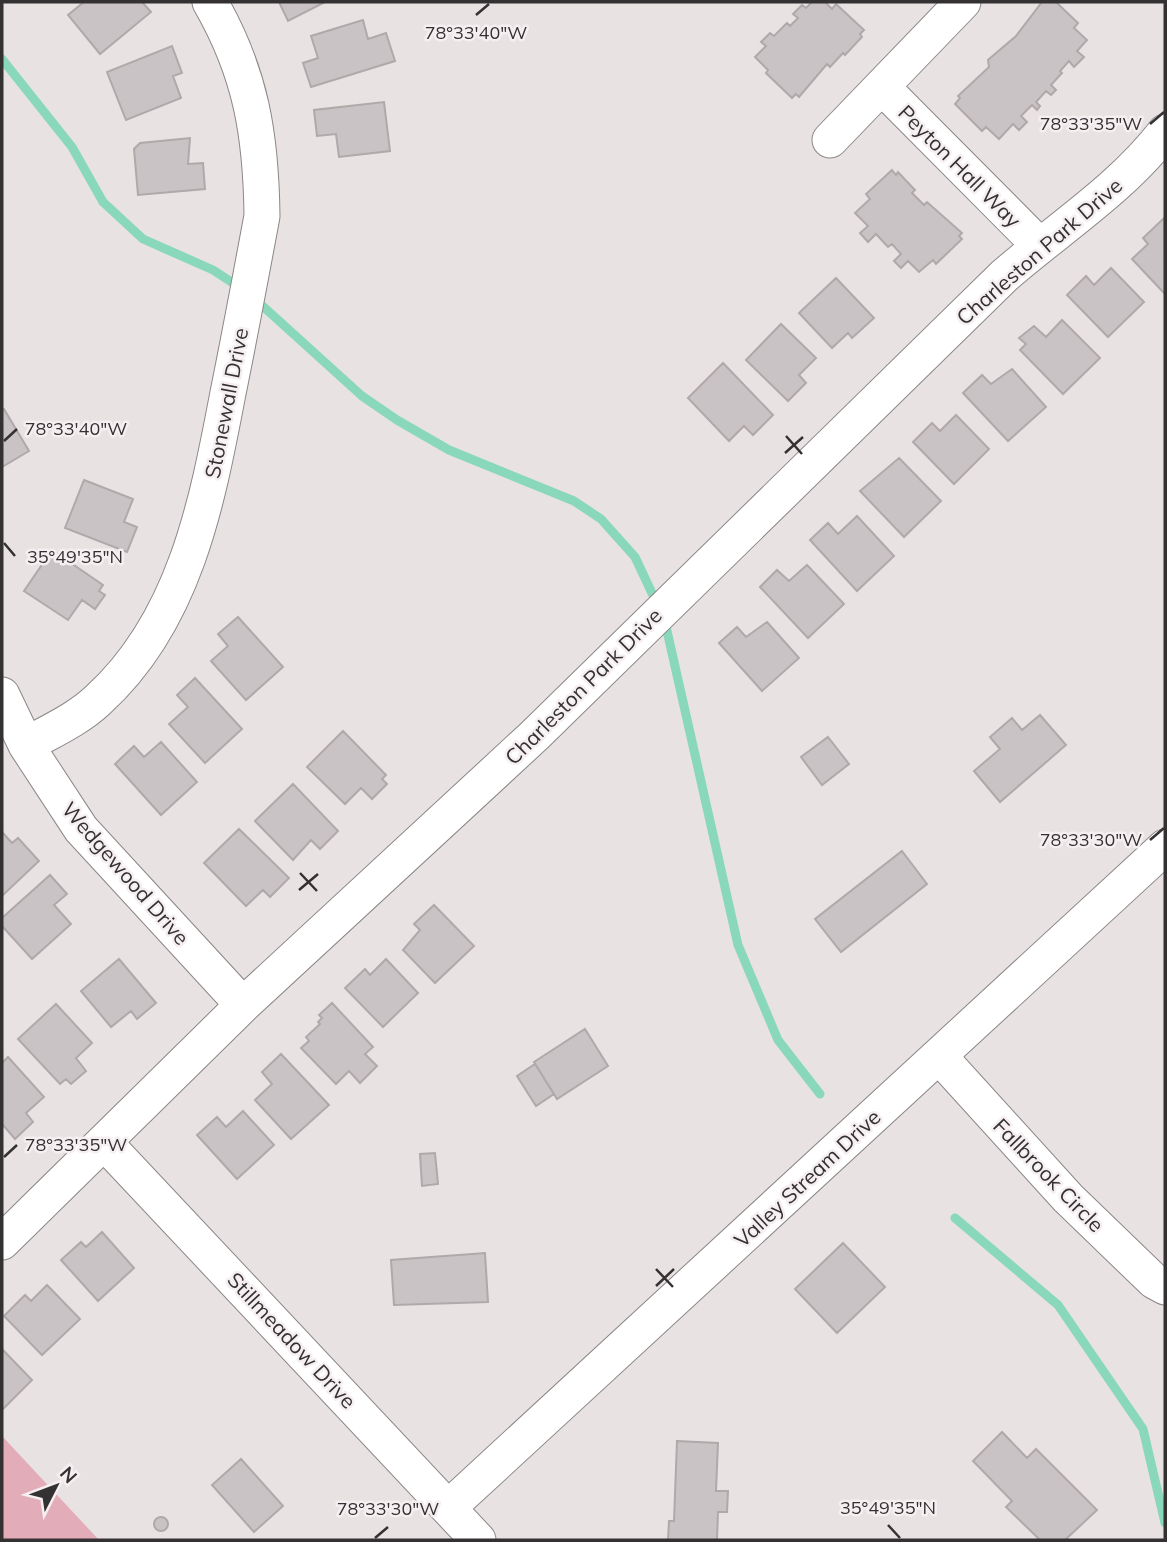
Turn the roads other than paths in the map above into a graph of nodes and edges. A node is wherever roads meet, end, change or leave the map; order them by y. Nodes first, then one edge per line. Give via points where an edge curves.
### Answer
1 (209, 2) edge
2 (963, 2) edge
3 (882, 87) junction
4 (1165, 132) edge
5 (830, 140) dead end
6 (1039, 245) junction
7 (2, 695) edge
8 (26, 744) junction
9 (1165, 847) edge
10 (243, 1005) junction
11 (939, 1056) junction
12 (104, 1142) junction
13 (6, 1230) edge
14 (1165, 1287) edge
15 (448, 1508) junction
16 (478, 1540) edge

1 - 8 street, Stonewall Drive via 243,69 255,113 262,216 201,522 180,582 154,633 124,674 97,701
2 - 3 street
3 - 5 street
3 - 6 street, Peyton Hall Way
4 - 6 street, Charleston Park Drive via 1142,161 1097,202
6 - 10 street, Charleston Park Drive via 534,736
7 - 8 street, Wedgewood Drive
8 - 10 street, Wedgewood Drive via 81,829
9 - 11 street, Valley Stream Drive
10 - 12 street, Charleston Park Drive
11 - 14 street, Fallbrook Circle via 1068,1198
11 - 15 street, Valley Stream Drive
12 - 13 street, Charleston Park Drive
12 - 15 street, Stillmeadow Drive
15 - 16 street, Stillmeadow Drive

